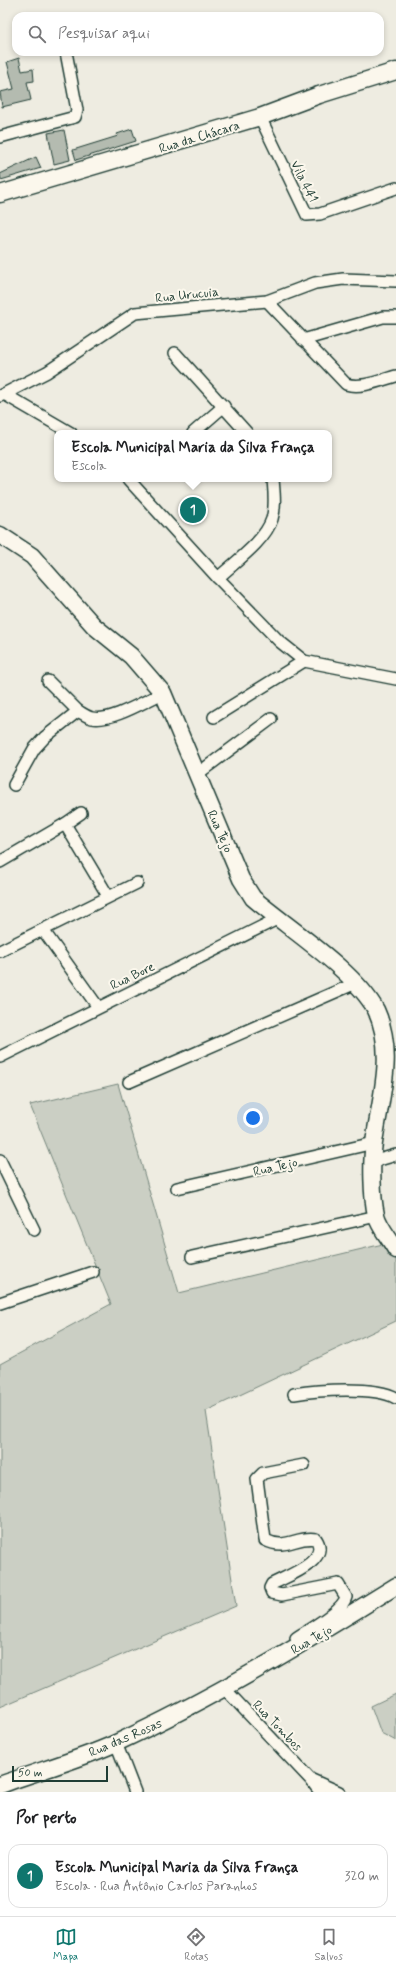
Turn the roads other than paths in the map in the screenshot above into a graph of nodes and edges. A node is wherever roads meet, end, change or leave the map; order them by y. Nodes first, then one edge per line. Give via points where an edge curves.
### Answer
1 (67, 56) edge
2 (396, 71) edge
3 (260, 117) junction
4 (0, 137) edge
5 (396, 188) edge
6 (0, 194) edge
7 (396, 281) edge
8 (266, 301) junction
9 (396, 317) edge
10 (303, 340) junction
11 (175, 353) dead end
12 (396, 376) edge
13 (2, 395) edge
14 (224, 406) junction
15 (66, 430) edge
16 (196, 430) edge
17 (244, 430) edge
18 (136, 482) edge
19 (273, 482) edge
20 (0, 535) edge
21 (218, 578) junction
22 (304, 661) junction
23 (396, 679) edge
24 (48, 681) dead end
25 (163, 693) junction
26 (78, 711) junction
27 (214, 717) dead end
28 (271, 719) dead end
29 (196, 775) junction
30 (14, 785) dead end
31 (81, 813) dead end
32 (66, 824) junction
33 (0, 862) edge
34 (137, 883) dead end
35 (108, 896) junction
36 (277, 919) junction
37 (43, 930) junction
38 (0, 950) edge
39 (356, 983) junction
40 (98, 1007) junction
41 (0, 1057) edge
42 (129, 1082) dead end
43 (374, 1143) junction
44 (396, 1155) edge
45 (0, 1160) edge
46 (372, 1162) junction
47 (177, 1188) dead end
48 (377, 1216) junction
49 (34, 1230) dead end
50 (396, 1250) edge
51 (192, 1257) dead end
52 (93, 1272) dead end
53 (0, 1303) edge
54 (294, 1394) dead end
55 (396, 1398) edge
56 (304, 1465) dead end
57 (396, 1586) edge
58 (288, 1652) junction
59 (224, 1688) junction
60 (116, 1743) junction
61 (311, 1780) junction
62 (0, 1785) edge
63 (135, 1792) edge
64 (320, 1792) edge
65 (339, 1792) edge

1 - 4 street via 77,110 75,117
2 - 3 street, Rua da Chácara
3 - 5 street, Vila 441 via 307,215 320,214
3 - 6 street, Rua da Chácara
7 - 8 street, Rua Urucuia via 343,279 315,283
8 - 10 street
8 - 13 street, Rua Urucuia via 135,313 47,372
9 - 10 street via 384,317
10 - 12 street via 346,384 362,385
11 - 14 street
13 - 15 street
14 - 16 street
14 - 17 street
18 - 21 street
19 - 21 street via 275,499 272,519 264,536
20 - 25 street, Rua Tejo via 32,556 94,626 131,656
21 - 22 street via 279,642
22 - 23 street
22 - 27 street
24 - 26 street
25 - 26 street via 101,718 91,718
25 - 29 street, Rua Tejo
26 - 30 street via 34,749
28 - 29 street
29 - 36 street, Rua Tejo via 241,879 253,898
31 - 32 street
32 - 33 street
32 - 35 street
34 - 35 street
35 - 37 street
36 - 39 street, Rua Tejo
36 - 40 street, Rua Bore
37 - 38 street
37 - 40 street
39 - 42 street
39 - 43 street, Rua Tejo via 386,1030 388,1050 384,1089
40 - 41 street, Rua Bore
43 - 46 street, Rua Tejo
43 - 47 street, Rua Tejo
44 - 46 street
45 - 49 street
46 - 48 street, Rua Tejo
48 - 50 street, Rua Tejo
48 - 51 street
52 - 53 street
54 - 55 street via 373,1392
56 - 58 street via 263,1473 257,1479 265,1540 285,1545 308,1538 316,1539 320,1548 319,1556 310,1564 272,1584 270,1588 272,1593 282,1595 338,1584 346,1597 328,1617 289,1645
57 - 58 street, Rua Tejo
58 - 59 street, Rua Tejo
59 - 60 street, Rua das Rosas via 209,1698
59 - 61 street, Rua Tombos
60 - 62 street, Rua das Rosas
60 - 63 street
61 - 64 street, Rua Tombos
61 - 65 street

